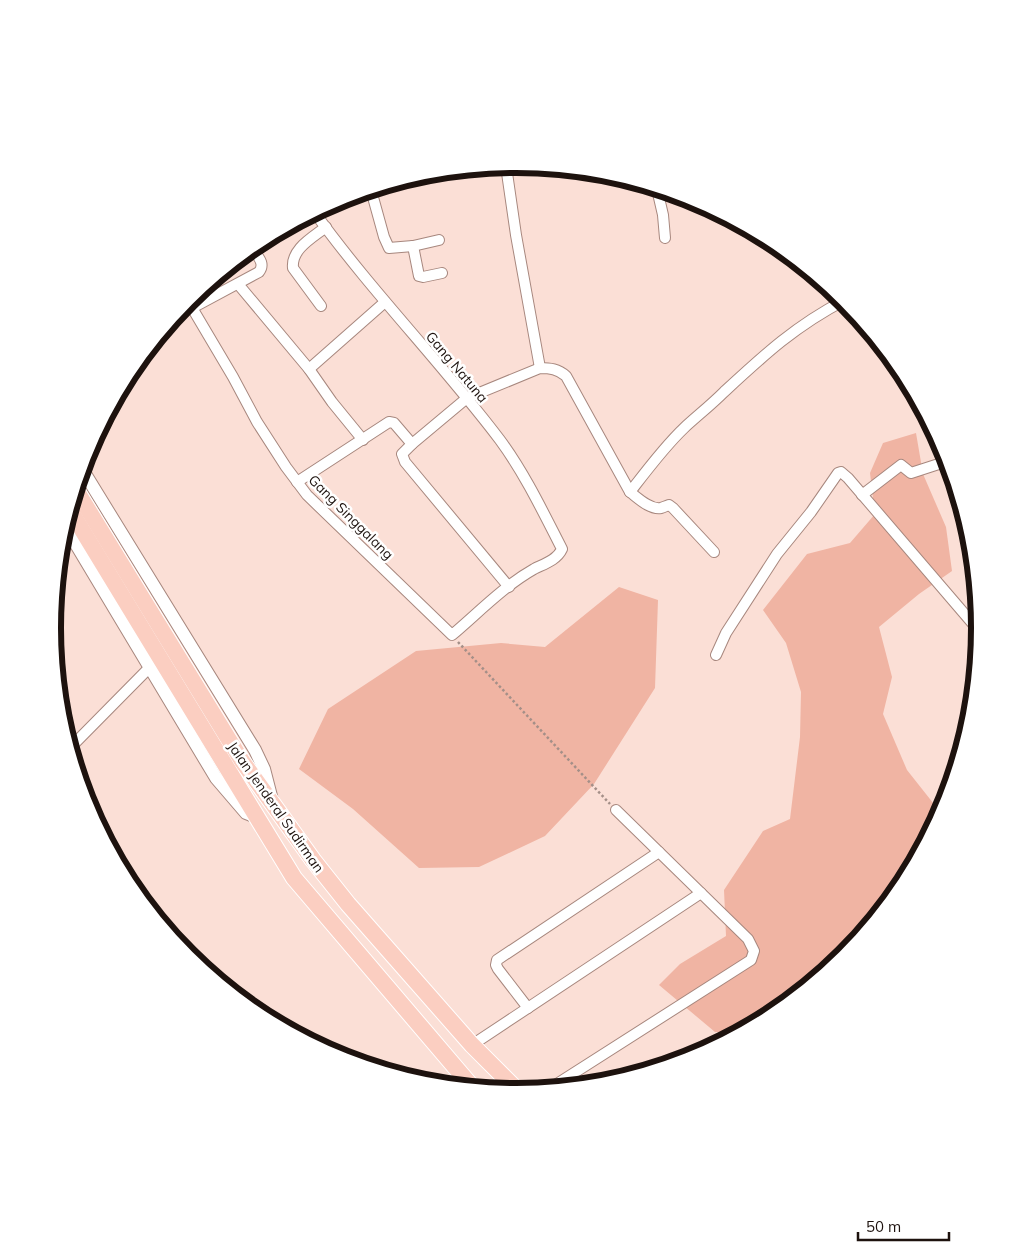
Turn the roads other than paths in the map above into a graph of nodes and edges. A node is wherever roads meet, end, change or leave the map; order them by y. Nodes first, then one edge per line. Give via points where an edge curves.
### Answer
1 (507, 173) edge
2 (373, 196) edge
3 (659, 196) edge
4 (319, 218) edge
5 (326, 228) junction
6 (665, 238) dead end
7 (439, 240) dead end
8 (413, 246) junction
9 (257, 255) edge
10 (442, 273) dead end
11 (238, 284) junction
12 (202, 300) edge
13 (385, 302) junction
14 (836, 305) edge
15 (321, 306) dead end
16 (193, 309) edge
17 (540, 368) junction
18 (309, 369) junction
19 (467, 398) junction
20 (363, 440) junction
21 (412, 444) junction
22 (941, 463) edge
23 (87, 477) edge
24 (297, 482) junction
25 (630, 492) junction
26 (862, 495) junction
27 (81, 498) edge
28 (75, 518) edge
29 (71, 536) edge
30 (714, 552) dead end
31 (509, 586) junction
32 (972, 622) edge
33 (716, 655) dead end
34 (150, 667) junction
35 (76, 742) edge
36 (235, 765) junction
37 (274, 805) junction
38 (616, 810) road end
39 (258, 818) junction
40 (659, 852) junction
41 (701, 893) junction
42 (528, 1008) junction
43 (472, 1045) junction
44 (467, 1081) edge
45 (561, 1082) edge
46 (511, 1084) edge

1 - 17 street
2 - 8 street via 387,245 392,248
3 - 6 street
4 - 5 street, Gang Natuna
5 - 13 street, Gang Natuna
5 - 15 street via 298,249 292,261 293,268
7 - 8 street
8 - 10 street via 419,276 423,278
9 - 11 street via 262,262 261,270
11 - 12 street
11 - 18 street
13 - 18 street
13 - 19 street, Gang Natuna
14 - 25 street via 781,340 756,362 683,429
16 - 24 street, Gang Singgalang via 257,422
17 - 19 street
17 - 25 street via 558,370 566,376
18 - 20 street
19 - 21 street
19 - 31 street, Gang Natuna via 533,491 562,549 550,562
20 - 21 street via 390,421
20 - 24 street
21 - 31 street via 402,454 405,462
22 - 26 street via 910,473 901,465
23 - 37 street via 255,750
24 - 31 street, Gang Singgalang via 330,519 452,635
25 - 30 street via 645,504 659,508 669,505
26 - 32 street
26 - 33 street via 848,478 838,473 777,554 726,633
27 - 36 main road, Jalan Jenderal Sudirman
28 - 36 main road, Jalan Jenderal Sudirman
29 - 34 street
34 - 35 street
34 - 39 street via 216,778 246,813
36 - 37 main road, Jalan Jenderal Sudirman
36 - 39 main road, Jalan Jenderal Sudirman
37 - 43 main road, Jalan Jenderal Sudirman via 348,904
38 - 40 street
39 - 44 main road, Jalan Jenderal Sudirman via 294,878
40 - 41 street
40 - 42 street via 497,960 498,969
41 - 42 street
41 - 45 street via 748,939 754,951 751,960
42 - 43 street
43 - 46 main road, Jalan Jenderal Sudirman

